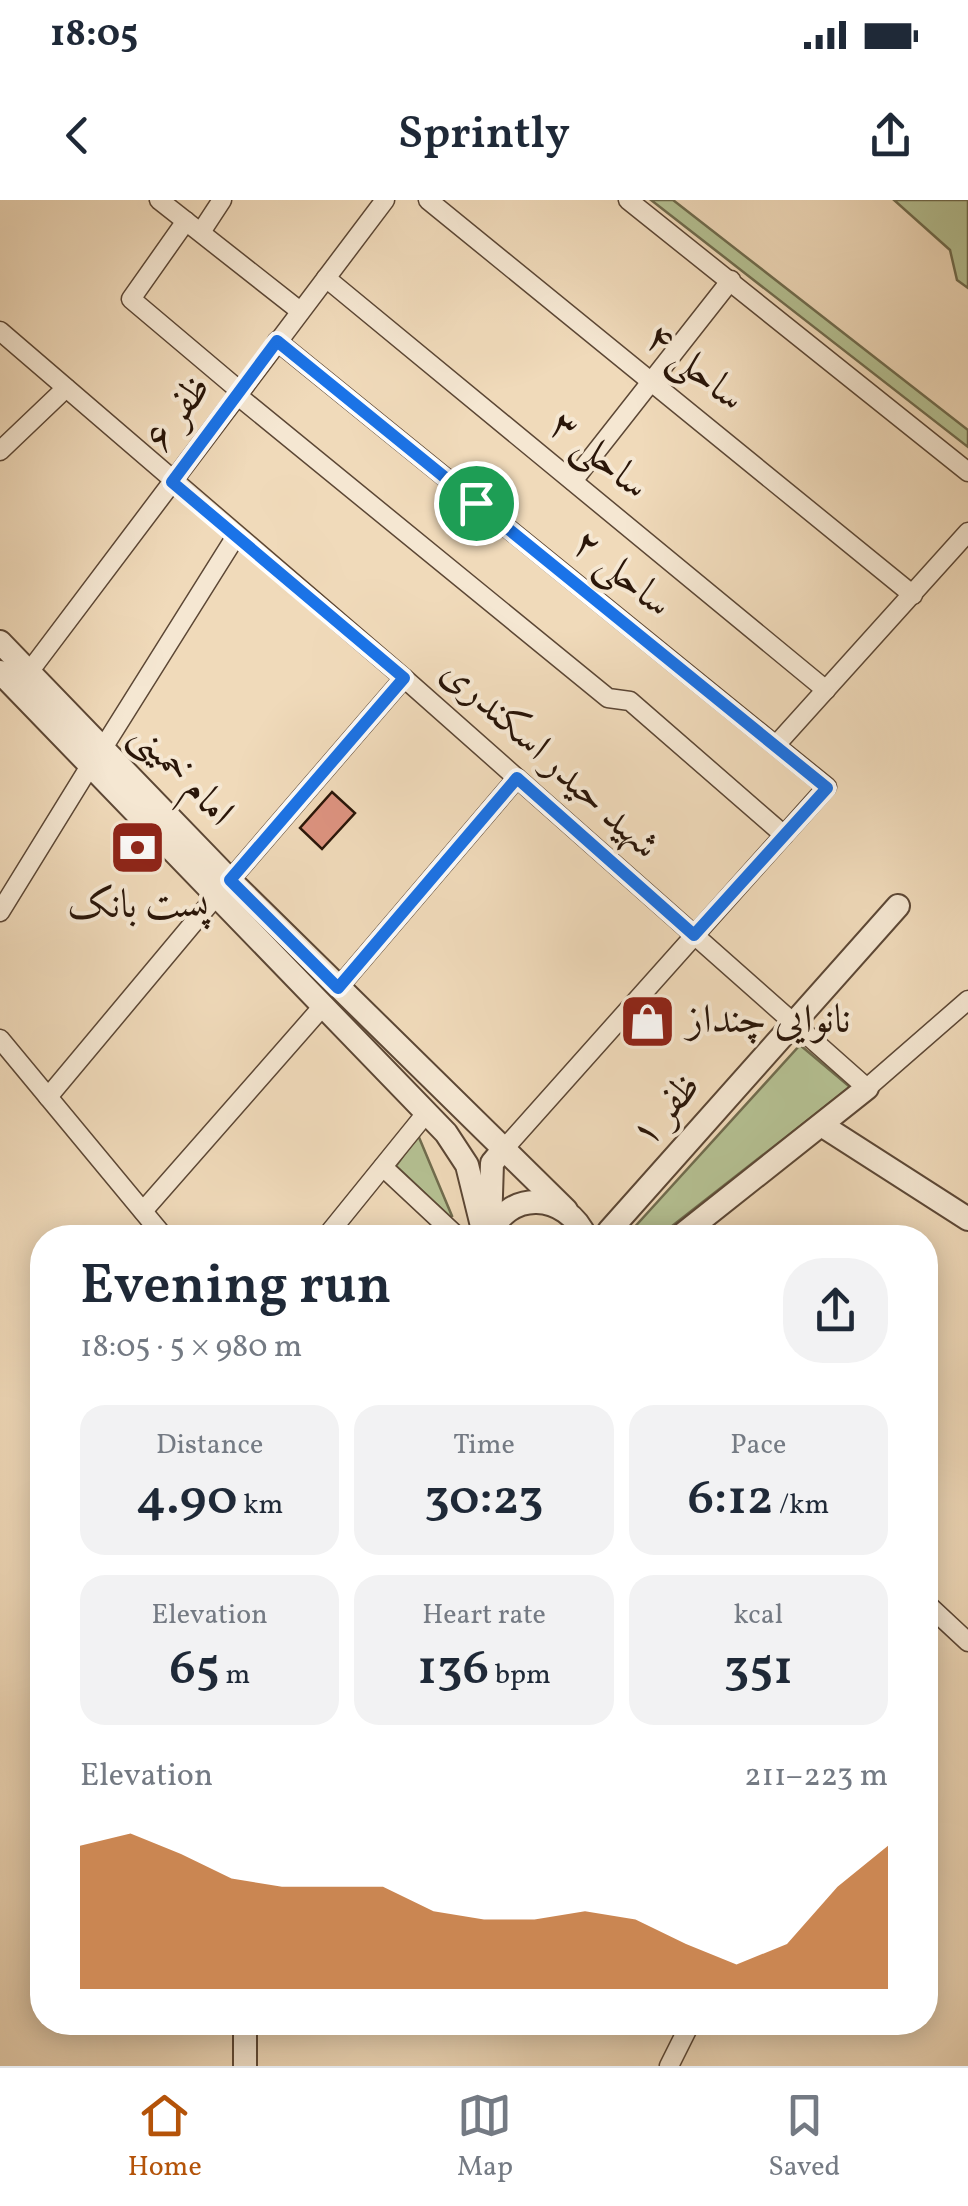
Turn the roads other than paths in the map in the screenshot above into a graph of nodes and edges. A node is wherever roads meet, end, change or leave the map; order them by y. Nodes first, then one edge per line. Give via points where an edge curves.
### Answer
1 (159, 200) edge
2 (222, 200) edge
3 (385, 200) edge
4 (428, 200) edge
5 (628, 200) edge
6 (194, 226) junction
7 (326, 278) junction
8 (730, 280) junction
9 (300, 311) junction
10 (0, 330) edge
11 (277, 341) junction
12 (653, 380) junction
13 (66, 388) junction
14 (238, 393) junction
15 (0, 451) edge
16 (968, 472) edge
17 (172, 482) junction
18 (573, 482) junction
19 (968, 532) edge
20 (236, 536) junction
21 (913, 595) junction
22 (0, 642) edge
23 (0, 672) edge
24 (29, 672) junction
25 (404, 678) junction
26 (826, 690) junction
27 (776, 746) junction
28 (96, 757) junction
29 (517, 778) junction
30 (784, 835) junction
31 (223, 888) junction
32 (898, 906) dead end
33 (0, 912) edge
34 (694, 935) junction
35 (331, 997) junction
36 (968, 1000) edge
37 (795, 1026) junction
38 (0, 1039) edge
39 (867, 1088) junction
40 (48, 1097) junction
41 (428, 1112) junction
42 (823, 1126) junction
43 (504, 1150) junction
44 (383, 1166) junction
45 (566, 1210) junction
46 (143, 1211) junction
47 (968, 1219) edge
48 (155, 1225) edge
49 (335, 1225) edge
50 (445, 1225) edge
51 (484, 1225) edge
52 (489, 1225) edge
53 (495, 1225) edge
54 (578, 1225) edge
55 (620, 1225) edge
56 (695, 1225) edge
57 (938, 1614) edge
58 (968, 1642) edge
59 (245, 2035) edge
60 (254, 2035) edge
61 (684, 2035) edge
62 (245, 2066) edge
63 (254, 2066) edge
64 (669, 2066) edge

1 - 6 street
2 - 6 street
3 - 7 street, ظفر ۶
4 - 12 street, ساحلی ۴
5 - 8 street
6 - 9 street
6 - 14 street via 131,299
7 - 9 street, ظفر ۶
7 - 18 street, ساحلی ۳
8 - 12 street
8 - 16 street
9 - 11 street, ظفر ۶
10 - 13 street, شهید حیدر اسکندری
11 - 14 street, ظفر ۶
11 - 27 street, ساحلی ۲
12 - 18 street
12 - 21 street, ساحلی ۴
13 - 15 street
13 - 17 street, شهید حیدر اسکندری
14 - 17 street, ظفر ۶
14 - 30 street via 608,698 630,701
17 - 20 street, شهید حیدر اسکندری
17 - 24 street, ظفر ۶
18 - 26 street, ساحلی ۳
19 - 21 street
20 - 25 street, شهید حیدر اسکندری
20 - 28 street
21 - 26 street
22 - 24 street, امام خمینی
23 - 28 street, امام خمینی
24 - 28 street, امام خمینی
25 - 29 street, شهید حیدر اسکندری
25 - 31 street
26 - 27 street
27 - 30 street, ساحلی ۲ via 827,788
28 - 31 street, امام خمینی
28 - 33 street
29 - 34 street, شهید حیدر اسکندری
29 - 35 street
30 - 34 street
31 - 35 street, امام خمینی
31 - 40 street
32 - 37 street, ظفر ۱
34 - 37 street, شهید حیدر اسکندری
34 - 43 street
35 - 41 street, امام خمینی
35 - 43 street, امام خمینی
35 - 46 street
36 - 39 street
37 - 39 street, شهید حیدر اسکندری
37 - 55 street, ظفر ۱
38 - 40 street
39 - 42 street
40 - 46 street
41 - 44 street
41 - 51 street, امام خمینی via 466,1165
42 - 47 street
42 - 56 street
43 - 45 street, امام خمینی
43 - 52 street via 492,1162
44 - 49 street
44 - 50 street
45 - 53 street via 523,1202
45 - 54 street, امام خمینی
46 - 48 street
57 - 58 street
59 - 62 street
60 - 63 street
61 - 64 street

